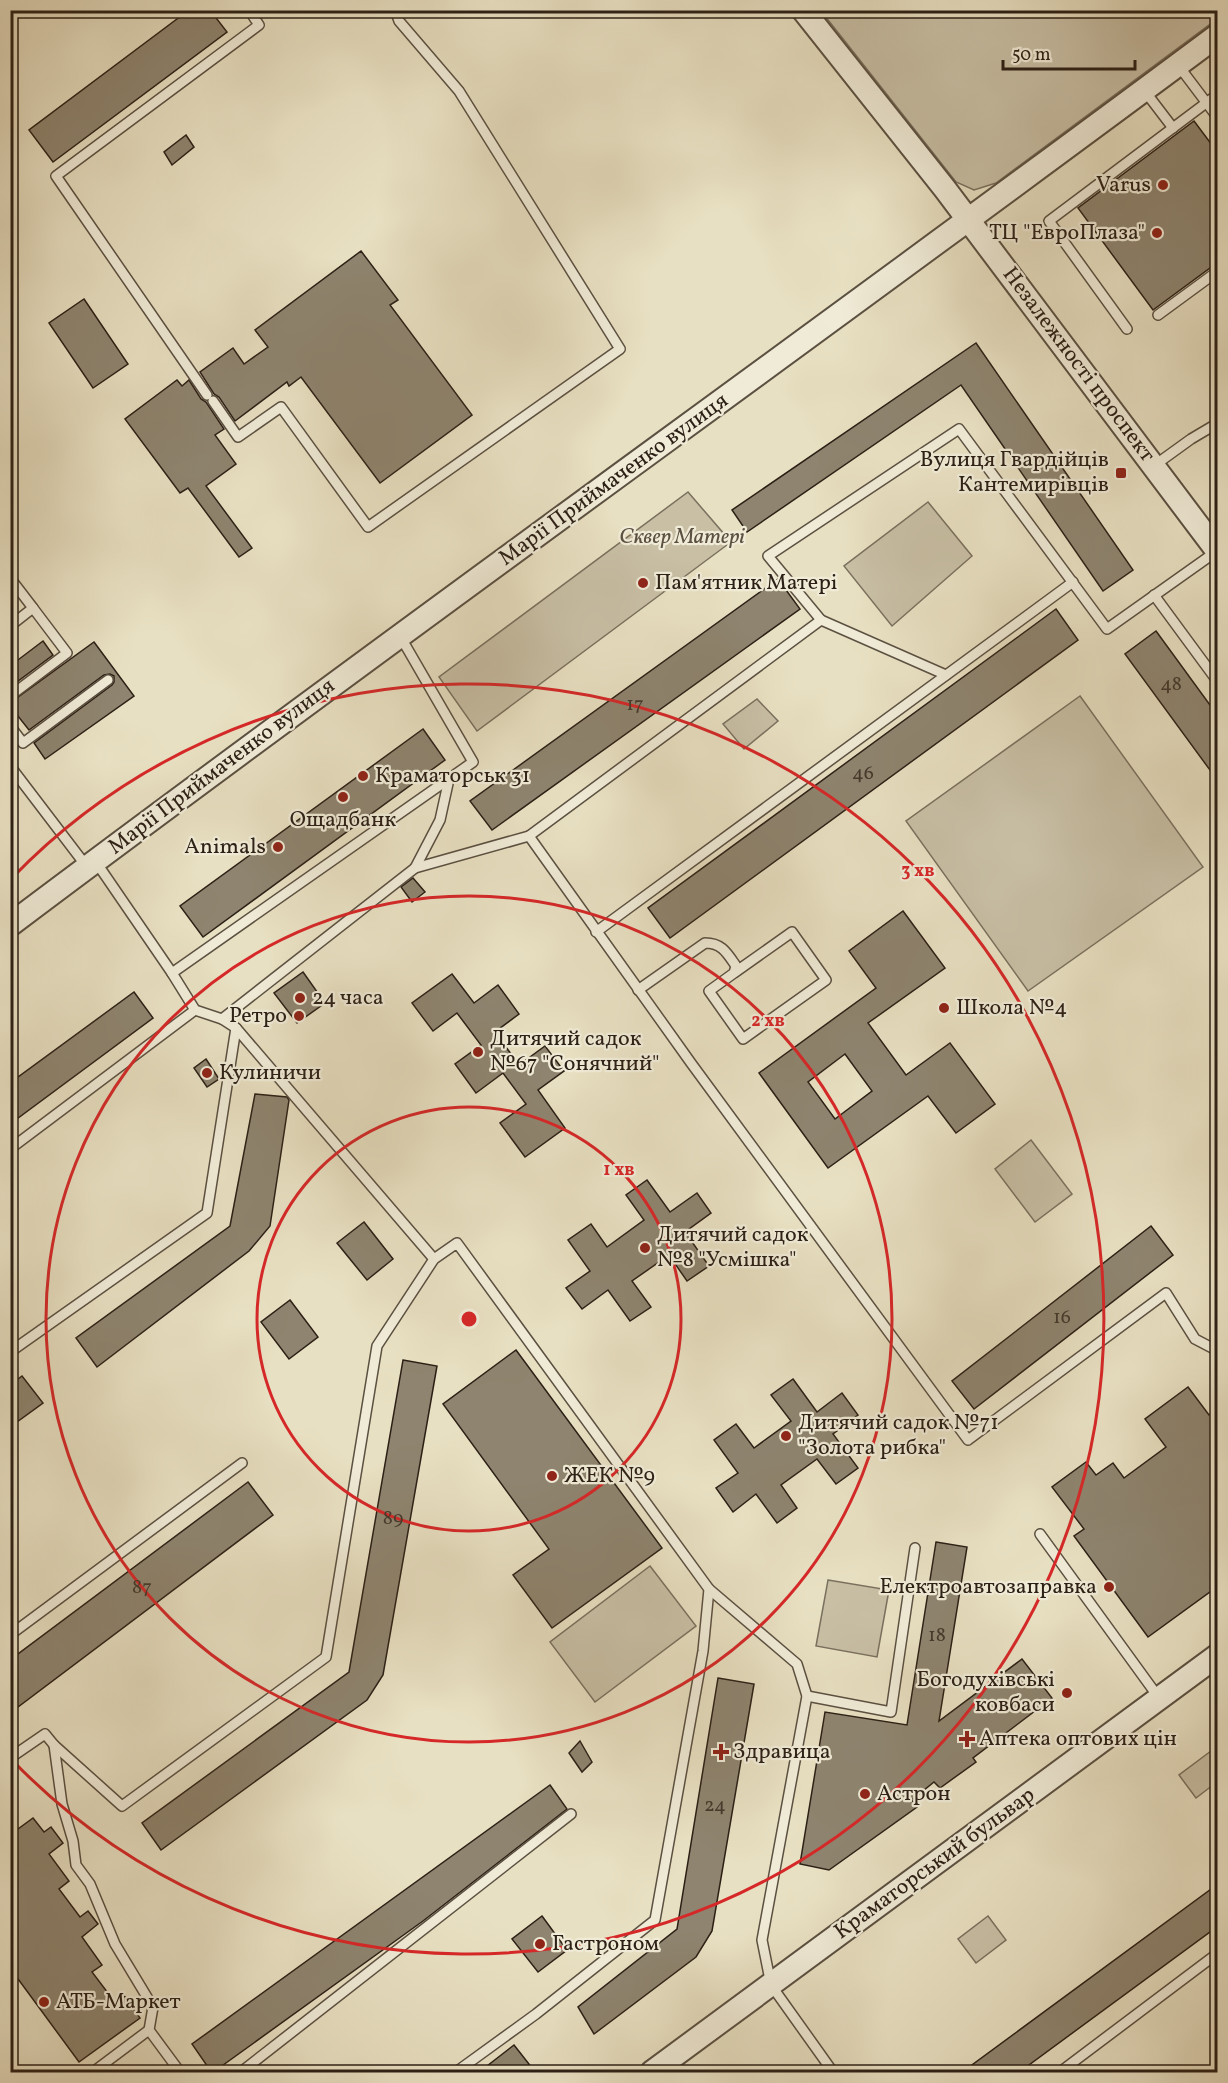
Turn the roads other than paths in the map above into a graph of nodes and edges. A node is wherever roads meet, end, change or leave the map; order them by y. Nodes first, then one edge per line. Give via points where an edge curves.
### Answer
1 (249, 10) edge
2 (395, 10) edge
3 (803, 10) edge
4 (1218, 35) edge
5 (1178, 65) junction
6 (1144, 90) junction
7 (1218, 94) edge
8 (1207, 103) junction
9 (1218, 118) edge
10 (1173, 128) junction
11 (968, 221) junction
12 (1218, 271) edge
13 (1158, 315) dead end
14 (1127, 329) dead end
15 (1218, 423) edge
16 (1154, 465) junction
17 (1217, 552) edge
18 (10, 578) edge
19 (1073, 582) junction
20 (1154, 595) junction
21 (33, 608) junction
22 (821, 620) junction
23 (10, 626) edge
24 (400, 636) junction
25 (946, 675) junction
26 (108, 680) dead end
27 (1218, 682) edge
28 (10, 696) edge
29 (10, 726) edge
30 (10, 766) edge
31 (449, 779) junction
32 (529, 836) junction
33 (91, 864) junction
34 (415, 868) junction
35 (10, 925) edge
36 (596, 932) junction
37 (738, 968) junction
38 (172, 973) junction
39 (638, 990) junction
40 (195, 1010) junction
41 (222, 1020) junction
42 (236, 1028) junction
43 (10, 1149) edge
44 (434, 1259) junction
45 (1218, 1351) edge
46 (10, 1352) edge
47 (242, 1463) dead end
48 (1040, 1534) dead end
49 (915, 1548) dead end
50 (709, 1589) junction
51 (10, 1635) edge
52 (1218, 1655) edge
53 (807, 1696) junction
54 (1159, 1698) junction
55 (54, 1745) junction
56 (10, 1758) edge
57 (571, 1814) dead end
58 (1218, 1953) edge
59 (771, 1985) junction
60 (149, 2030) junction
61 (93, 2073) edge
62 (180, 2073) edge
63 (241, 2073) edge
64 (456, 2073) edge
65 (652, 2073) edge
66 (834, 2073) edge
67 (1060, 2073) edge

1 - 2 lane via 260,25 56,176 238,437 281,407 368,527 620,349 459,92 399,21
3 - 11 street, Незалежності проспект
4 - 5 street, Марії Приймаченко вулиця
5 - 6 street, Марії Приймаченко вулиця
5 - 8 lane
6 - 10 lane
6 - 11 street, Марії Приймаченко вулиця
7 - 8 lane
8 - 9 lane
8 - 10 lane
10 - 14 lane via 1050,221
11 - 16 street, Незалежності проспект
11 - 24 street, Марії Приймаченко вулиця
12 - 13 lane
15 - 16 lane
16 - 17 street, Незалежності проспект
17 - 20 lane
18 - 21 lane
19 - 20 lane via 1107,629
19 - 22 lane via 959,429 768,556
19 - 25 lane
20 - 27 lane
21 - 23 lane
21 - 28 lane via 67,653
22 - 25 lane
22 - 32 lane
24 - 31 lane via 473,762
24 - 33 street, Марії Приймаченко вулиця
25 - 36 lane
26 - 29 lane via 23,743
30 - 33 lane
31 - 34 lane via 440,820
31 - 38 lane
32 - 34 lane
32 - 36 lane
33 - 35 street, Марії Приймаченко вулиця
33 - 38 lane
34 - 41 lane
36 - 39 lane
37 - 37 lane via 709,991 743,1038 826,980 792,932
37 - 39 lane via 722,947 705,943
38 - 40 lane
39 - 45 lane via 968,1440 1166,1293 1195,1339
40 - 41 lane
40 - 43 lane
41 - 42 lane
42 - 44 lane
42 - 46 lane via 207,1213
44 - 50 lane via 457,1243
44 - 55 lane via 376,1346 326,1657 122,1806
47 - 51 lane
48 - 54 lane
49 - 53 lane via 891,1712
50 - 53 lane via 797,1665
50 - 64 lane via 703,1651 655,1920
52 - 54 street, Краматорський бульвар
53 - 59 lane via 762,1940
54 - 59 street, Краматорський бульвар
55 - 56 lane via 45,1734
55 - 60 lane via 76,1865 90,1884 115,1944 153,2007
57 - 63 lane
58 - 67 lane
59 - 65 street, Краматорський бульвар
59 - 66 lane
60 - 61 lane
60 - 62 lane

